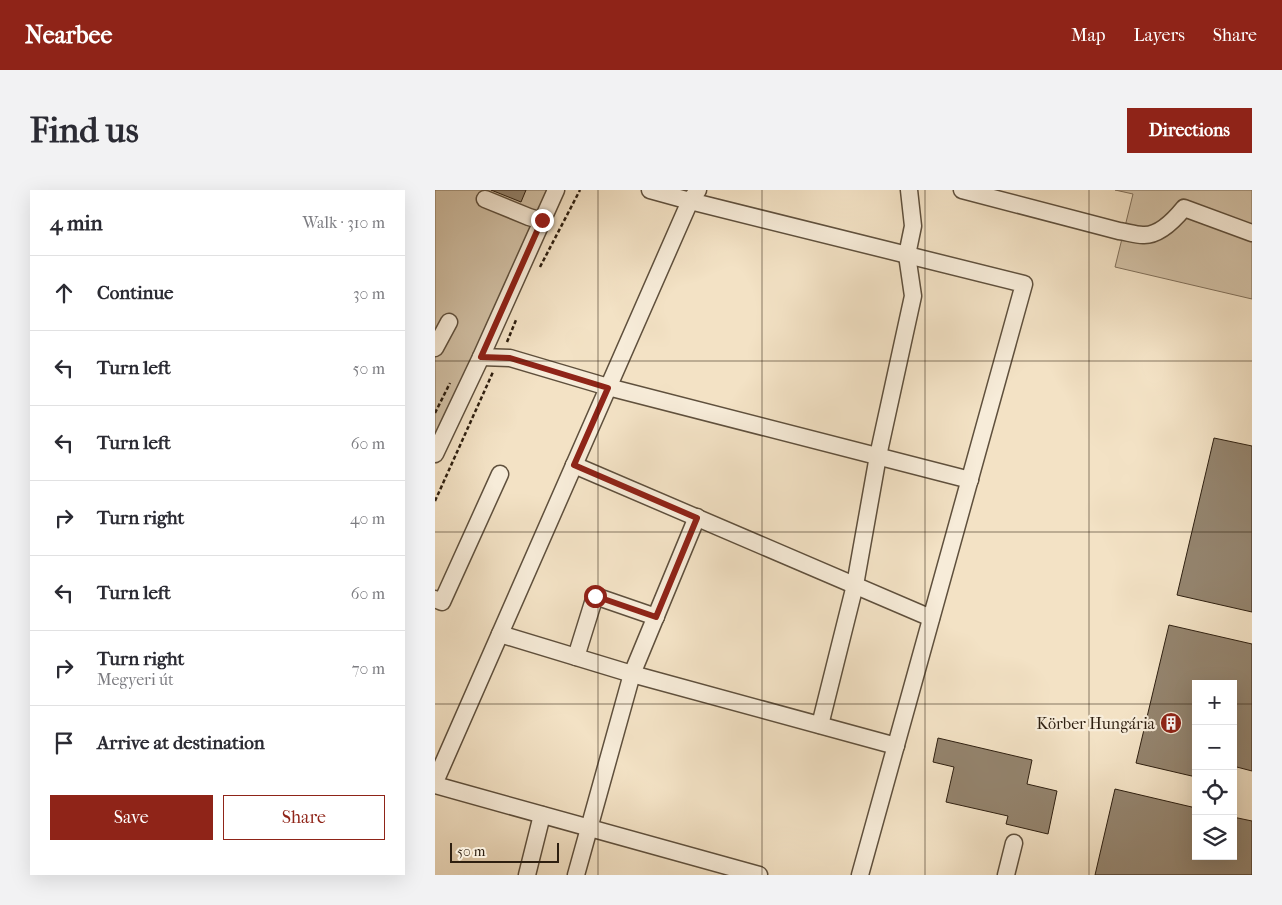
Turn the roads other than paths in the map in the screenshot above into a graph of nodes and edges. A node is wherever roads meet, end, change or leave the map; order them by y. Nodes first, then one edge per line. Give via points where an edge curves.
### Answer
1 (556, 190) edge
2 (651, 190) edge
3 (909, 190) edge
4 (962, 190) edge
5 (694, 195) edge
6 (485, 199) dead end
7 (542, 220) junction
8 (1252, 233) edge
9 (907, 255) junction
10 (449, 322) dead end
11 (435, 348) edge
12 (481, 357) junction
13 (608, 388) junction
14 (441, 424) edge
15 (435, 454) edge
16 (878, 456) junction
17 (574, 465) junction
18 (500, 474) dead end
19 (970, 480) junction
20 (697, 518) junction
21 (855, 585) junction
22 (435, 599) edge
23 (656, 617) junction
24 (931, 618) junction
25 (500, 634) junction
26 (576, 657) junction
27 (632, 674) junction
28 (820, 725) junction
29 (896, 746) junction
30 (435, 782) edge
31 (435, 785) edge
32 (542, 816) junction
33 (589, 829) junction
34 (1014, 842) dead end
35 (527, 875) edge
36 (576, 875) edge
37 (759, 875) edge
38 (860, 875) edge
39 (1006, 875) edge

1 - 7 street
2 - 5 street
3 - 9 street via 913,226
4 - 8 street via 1144,236 1161,230 1184,208
5 - 9 street
5 - 13 street
6 - 7 street
7 - 12 street
9 - 16 street via 913,296
9 - 19 street via 1024,284
10 - 11 street
12 - 13 street via 510,358
12 - 14 street
13 - 16 street
13 - 17 street
14 - 15 street
16 - 19 street
16 - 21 street
17 - 20 street
17 - 25 street
18 - 22 street via 442,602
19 - 24 street
20 - 21 street
20 - 23 street
21 - 24 street
21 - 28 street
23 - 26 street via 595,596
23 - 27 street
24 - 29 street
25 - 26 street
25 - 30 street
26 - 27 street
27 - 28 street
27 - 33 street
28 - 29 street
29 - 38 street
31 - 32 street
32 - 33 street
32 - 35 street
33 - 36 street
33 - 37 street
34 - 39 street

